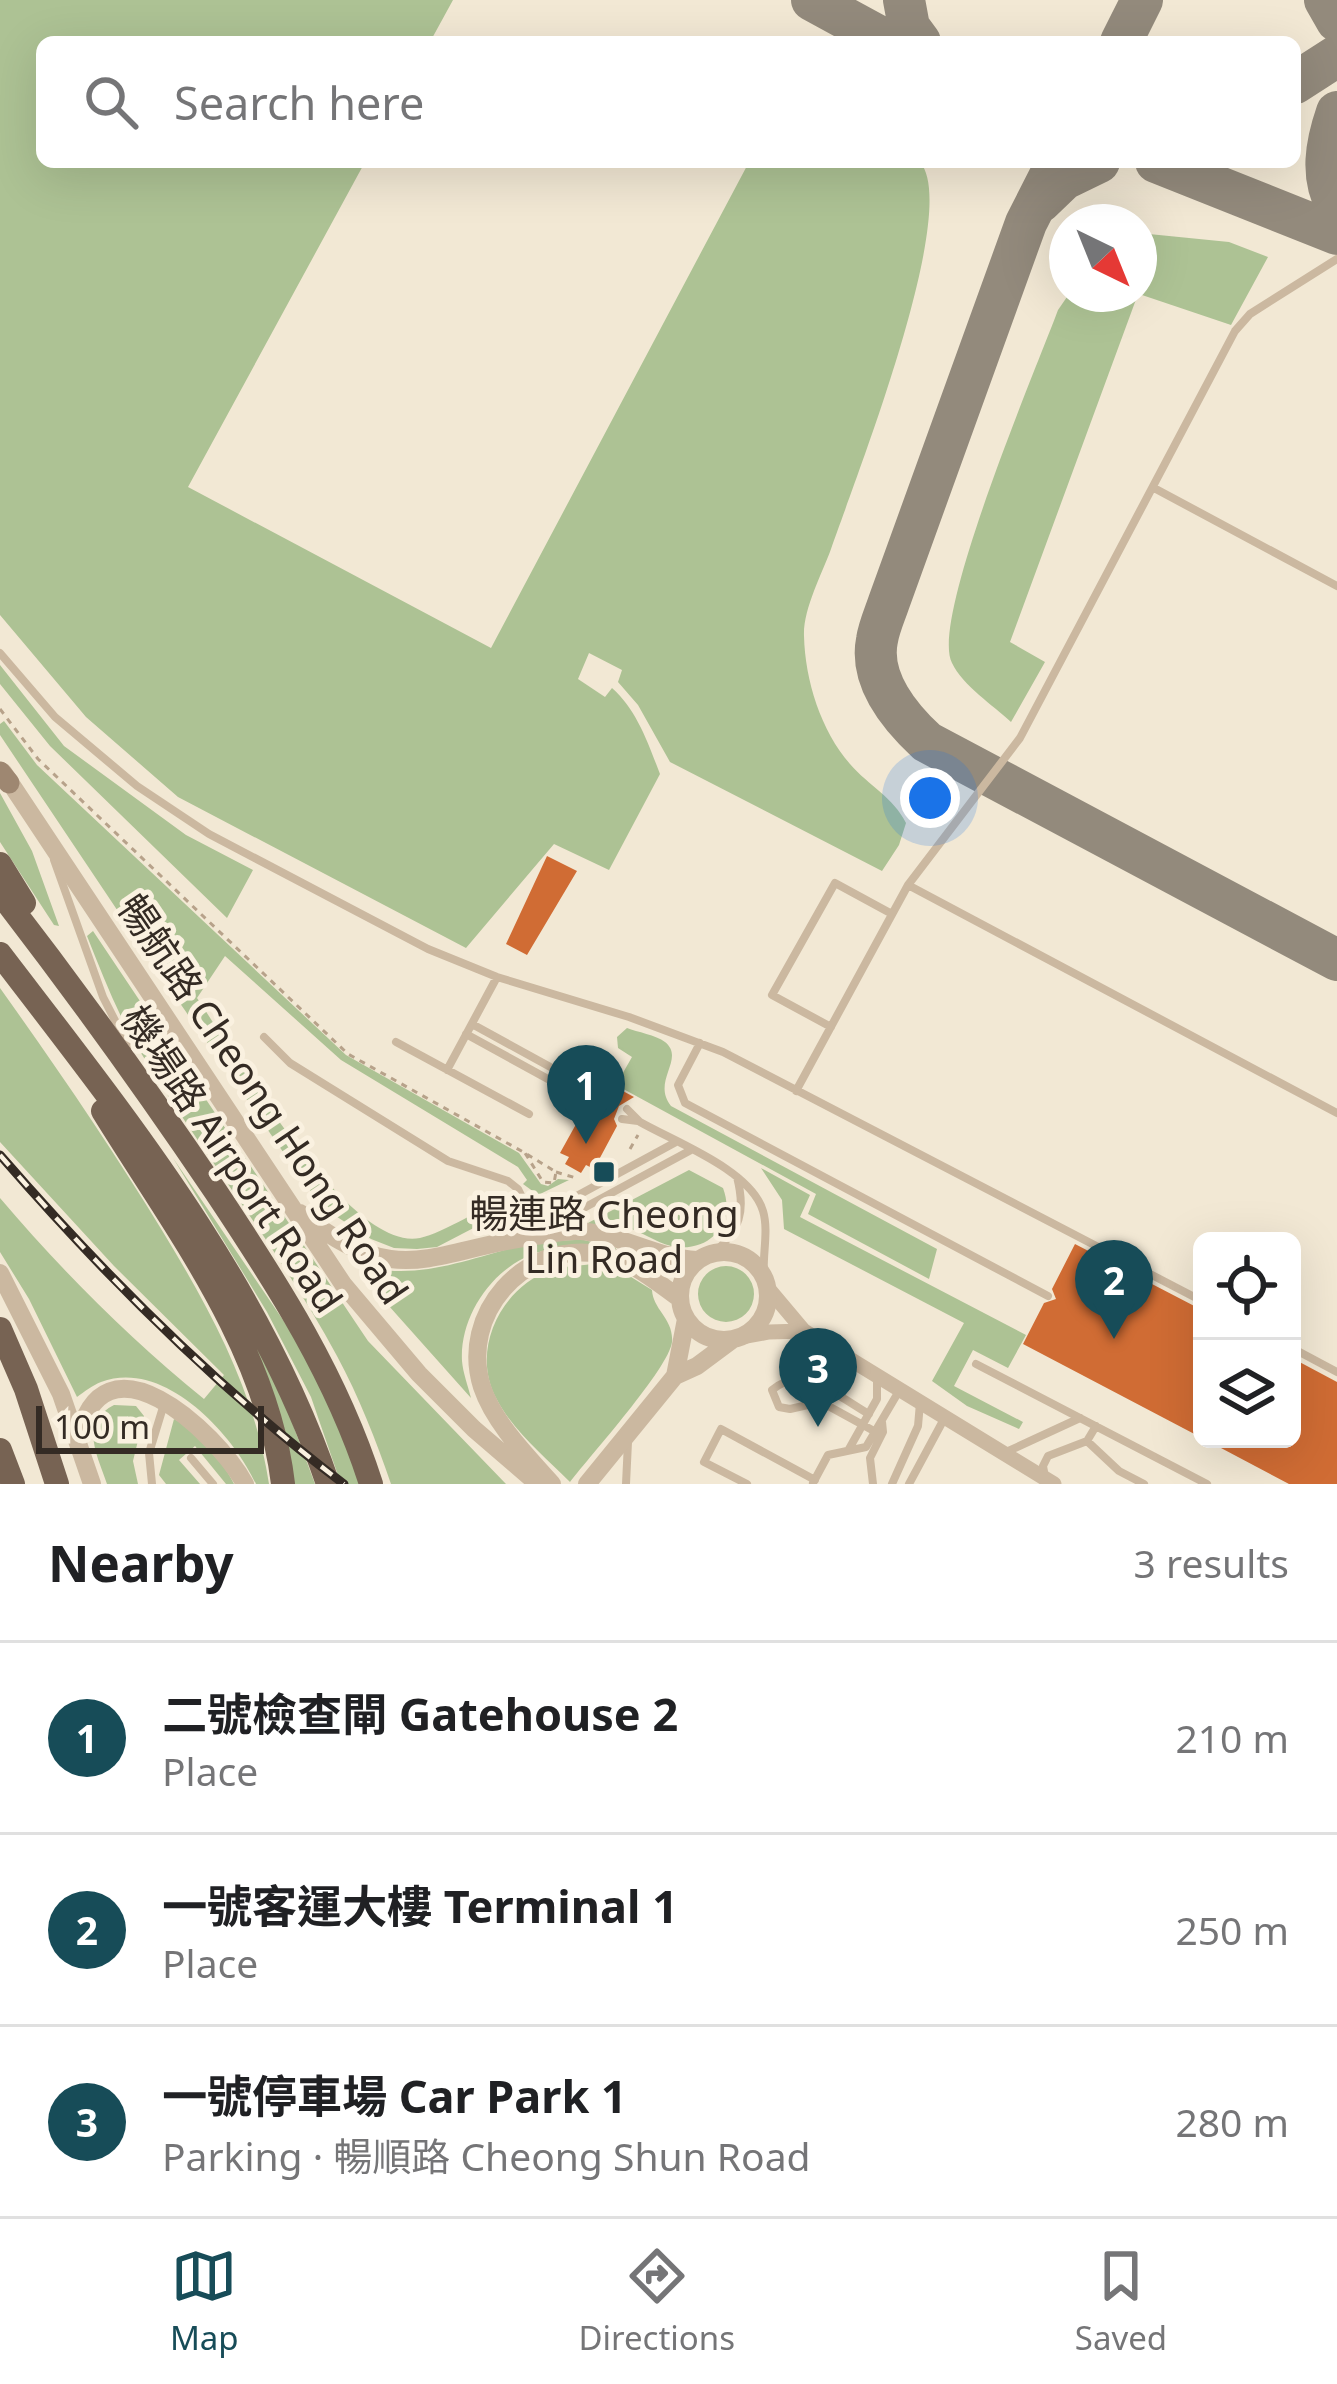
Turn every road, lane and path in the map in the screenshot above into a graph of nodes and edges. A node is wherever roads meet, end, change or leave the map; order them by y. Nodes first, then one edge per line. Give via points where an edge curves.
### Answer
1 (1337, 259) edge
2 (1154, 488) junction
3 (1337, 586) edge
4 (0, 653) edge
5 (0, 709) edge
6 (3, 774) edge
7 (48, 842) junction
8 (0, 864) edge
9 (908, 885) junction
10 (0, 892) edge
11 (892, 914) junction
12 (0, 954) edge
13 (497, 977) junction
14 (83, 1000) junction
15 (472, 1024) junction
16 (830, 1027) junction
17 (59, 1032) junction
18 (466, 1034) junction
19 (264, 1037) dead end
20 (396, 1042) dead end
21 (700, 1043) junction
22 (447, 1070) junction
23 (796, 1090) junction
24 (594, 1091) dead end
25 (589, 1101) dead end
26 (162, 1110) junction
27 (1337, 1112) edge
28 (529, 1114) dead end
29 (624, 1114) dead end
30 (676, 1142) junction
31 (691, 1150) junction
32 (525, 1154) junction
33 (556, 1172) junction
34 (737, 1176) junction
35 (576, 1178) dead end
36 (292, 1206) junction
37 (533, 1220) junction
38 (493, 1242) junction
39 (706, 1257) junction
40 (0, 1273) edge
41 (766, 1283) junction
42 (1048, 1296) dead end
43 (1193, 1296) edge
44 (679, 1298) junction
45 (686, 1318) junction
46 (0, 1329) edge
47 (804, 1331) junction
48 (737, 1339) junction
49 (1301, 1353) edge
50 (976, 1364) dead end
51 (1337, 1372) edge
52 (877, 1375) junction
53 (675, 1376) junction
54 (900, 1390) junction
55 (165, 1400) junction
56 (920, 1403) junction
57 (869, 1414) junction
58 (1080, 1418) junction
59 (944, 1419) junction
60 (882, 1420) junction
61 (862, 1425) junction
62 (1096, 1426) junction
63 (630, 1429) junction
64 (874, 1431) junction
65 (78, 1441) junction
66 (1087, 1441) junction
67 (0, 1450) edge
68 (848, 1450) junction
69 (1002, 1454) junction
70 (190, 1458) dead end
71 (1050, 1481) edge
72 (545, 1482) edge
73 (814, 1482) edge
74 (13, 1484) edge
75 (57, 1484) edge
76 (92, 1484) edge
77 (152, 1484) edge
78 (213, 1484) edge
79 (244, 1484) edge
80 (283, 1484) edge
81 (328, 1484) edge
82 (371, 1484) edge
83 (587, 1484) edge
84 (626, 1484) edge
85 (747, 1484) edge
86 (873, 1484) edge
87 (892, 1484) edge
88 (910, 1484) edge
89 (1070, 1484) edge
90 (1144, 1484) edge
91 (1207, 1484) edge

1 - 2 lane via 1235,331
2 - 3 lane
2 - 9 lane via 1020,738
4 - 13 lane via 56,717 209,834
5 - 32 path via 38,759 348,1054
6 - 7 street
7 - 26 lane via 103,997
7 - 36 street, 暢航路 Cheong Hong Road
8 - 14 main road
9 - 11 lane
9 - 27 lane
10 - 14 main road, 機場路 Airport Road
11 - 16 lane
11 - 16 lane via 835,883 772,995
12 - 17 main road, 機場路 Airport Road
13 - 15 lane
13 - 21 lane
14 - 26 main road, 機場路 Airport Road
15 - 18 lane
15 - 24 lane
16 - 23 lane
17 - 80 main road via 235,1332
17 - 81 main road, 機場路 Airport Road via 117,1103 260,1326
18 - 22 lane
18 - 25 lane
19 - 37 lane via 290,1063 448,1161 508,1181
20 - 22 lane
21 - 23 lane
21 - 42 lane via 678,1085 685,1102
22 - 28 lane
23 - 43 lane
26 - 82 main road, 機場路 Airport Road via 303,1328
29 - 30 lane
30 - 31 lane
30 - 37 lane
31 - 34 lane
31 - 37 lane via 580,1210
32 - 33 path
32 - 33 path via 543,1182 554,1183
33 - 35 path
34 - 39 lane via 741,1219
34 - 41 lane via 764,1213
36 - 38 street via 382,1258 440,1259
36 - 72 street, 暢航路 Cheong Hong Road via 376,1326 474,1429
37 - 38 lane
38 - 39 street via 577,1230 672,1258
39 - 41 street via 742,1256
39 - 44 street via 682,1281
40 - 65 street
41 - 47 street
41 - 48 street via 764,1315
44 - 45 street
44 - 72 street via 633,1266 584,1252 539,1261 501,1290 481,1329 479,1375 493,1412
45 - 48 street via 703,1336
45 - 53 street
46 - 75 main road
47 - 48 street
47 - 52 street
48 - 53 street
49 - 51 lane
50 - 58 lane
52 - 54 street
52 - 57 lane
53 - 63 street
54 - 56 street
54 - 60 lane
55 - 65 street via 130,1389 103,1397 85,1416
55 - 77 lane via 149,1453
55 - 79 street via 217,1442
56 - 59 street
56 - 87 lane
57 - 61 lane
57 - 61 lane via 803,1380 772,1390 779,1407 820,1402
58 - 62 lane
58 - 69 lane
59 - 69 street
59 - 88 lane
60 - 64 lane
60 - 86 lane via 869,1458
61 - 64 lane
61 - 68 lane
62 - 66 lane
62 - 91 lane
63 - 83 street
63 - 84 lane
64 - 68 lane via 866,1447
65 - 76 street
66 - 71 lane via 1048,1456
66 - 90 lane
67 - 74 main road
68 - 73 lane via 828,1456
69 - 71 street
70 - 78 lane
71 - 89 street
73 - 85 lane via 721,1429 704,1462

